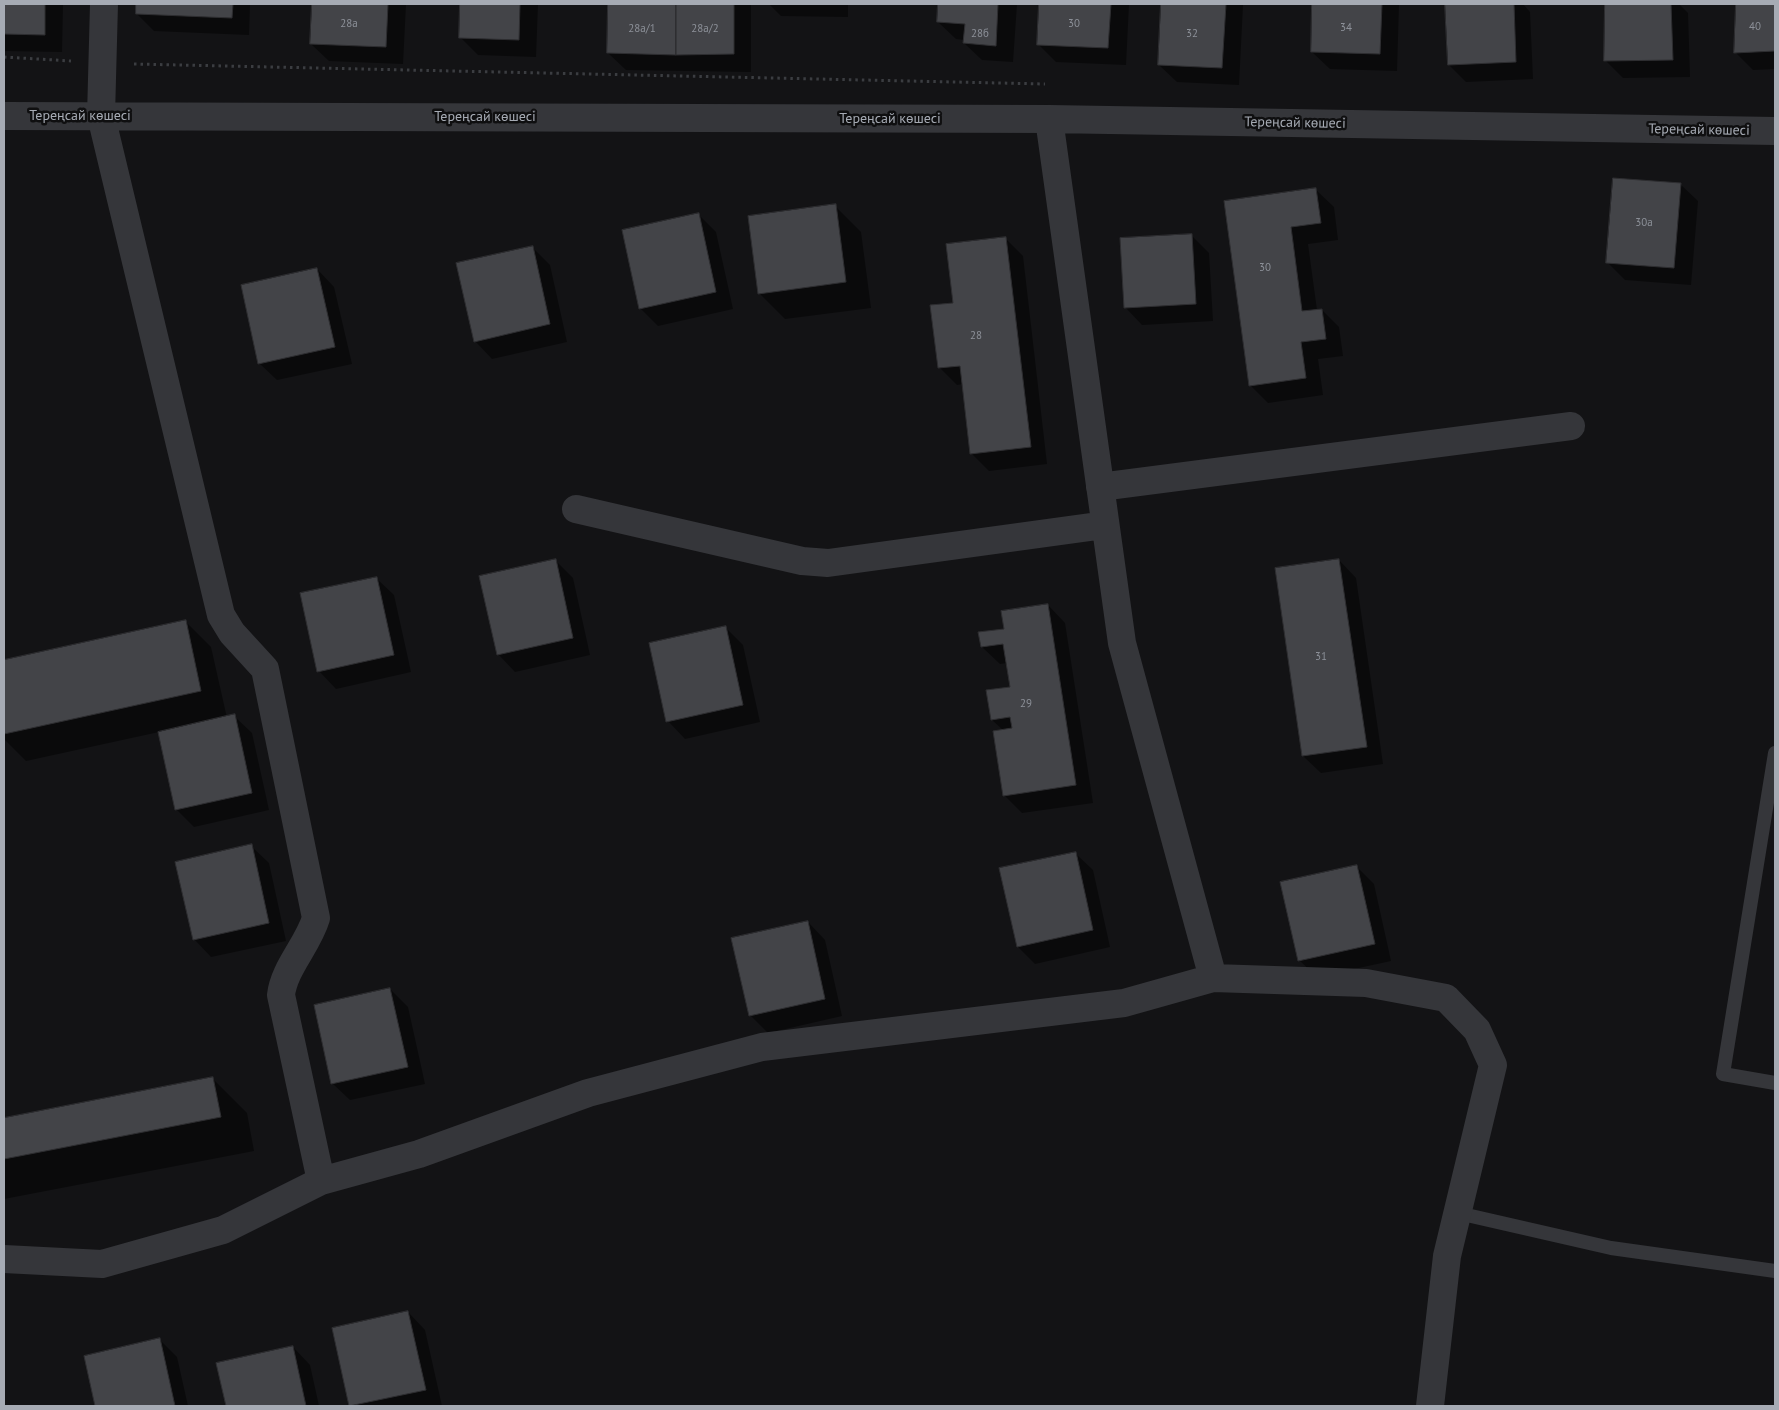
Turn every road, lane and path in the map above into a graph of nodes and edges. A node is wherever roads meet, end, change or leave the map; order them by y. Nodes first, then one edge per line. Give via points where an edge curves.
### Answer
1 (104, 4) edge
2 (4, 57) edge
3 (104, 63) junction
4 (1049, 84) dead end
5 (4, 116) edge
6 (101, 116) junction
7 (1049, 119) junction
8 (1775, 131) edge
9 (1571, 426) dead end
10 (1100, 487) junction
11 (576, 509) dead end
12 (1105, 525) junction
13 (1775, 753) edge
14 (1212, 978) junction
15 (1775, 1083) edge
16 (321, 1181) junction
17 (1458, 1213) junction
18 (4, 1259) edge
19 (1775, 1271) edge
20 (1430, 1406) edge

1 - 3 street
2 - 3 path
3 - 4 path
3 - 6 street
5 - 6 street, Тереңсай көшесі
6 - 7 street, Тереңсай көшесі
6 - 16 street via 221,615 232,633 261,663 267,678 316,918 282,985 281,995
7 - 8 street, Тереңсай көшесі
7 - 10 street
9 - 10 street
10 - 12 street
11 - 12 street via 802,561 828,563
12 - 14 street via 1122,643
13 - 15 lane via 1723,1074
14 - 16 street via 1124,1002 762,1047 588,1092 419,1154
14 - 17 street via 1366,983 1446,998 1477,1030 1493,1065
16 - 18 street via 223,1230 102,1264
17 - 19 lane via 1611,1248
17 - 20 street via 1447,1256

